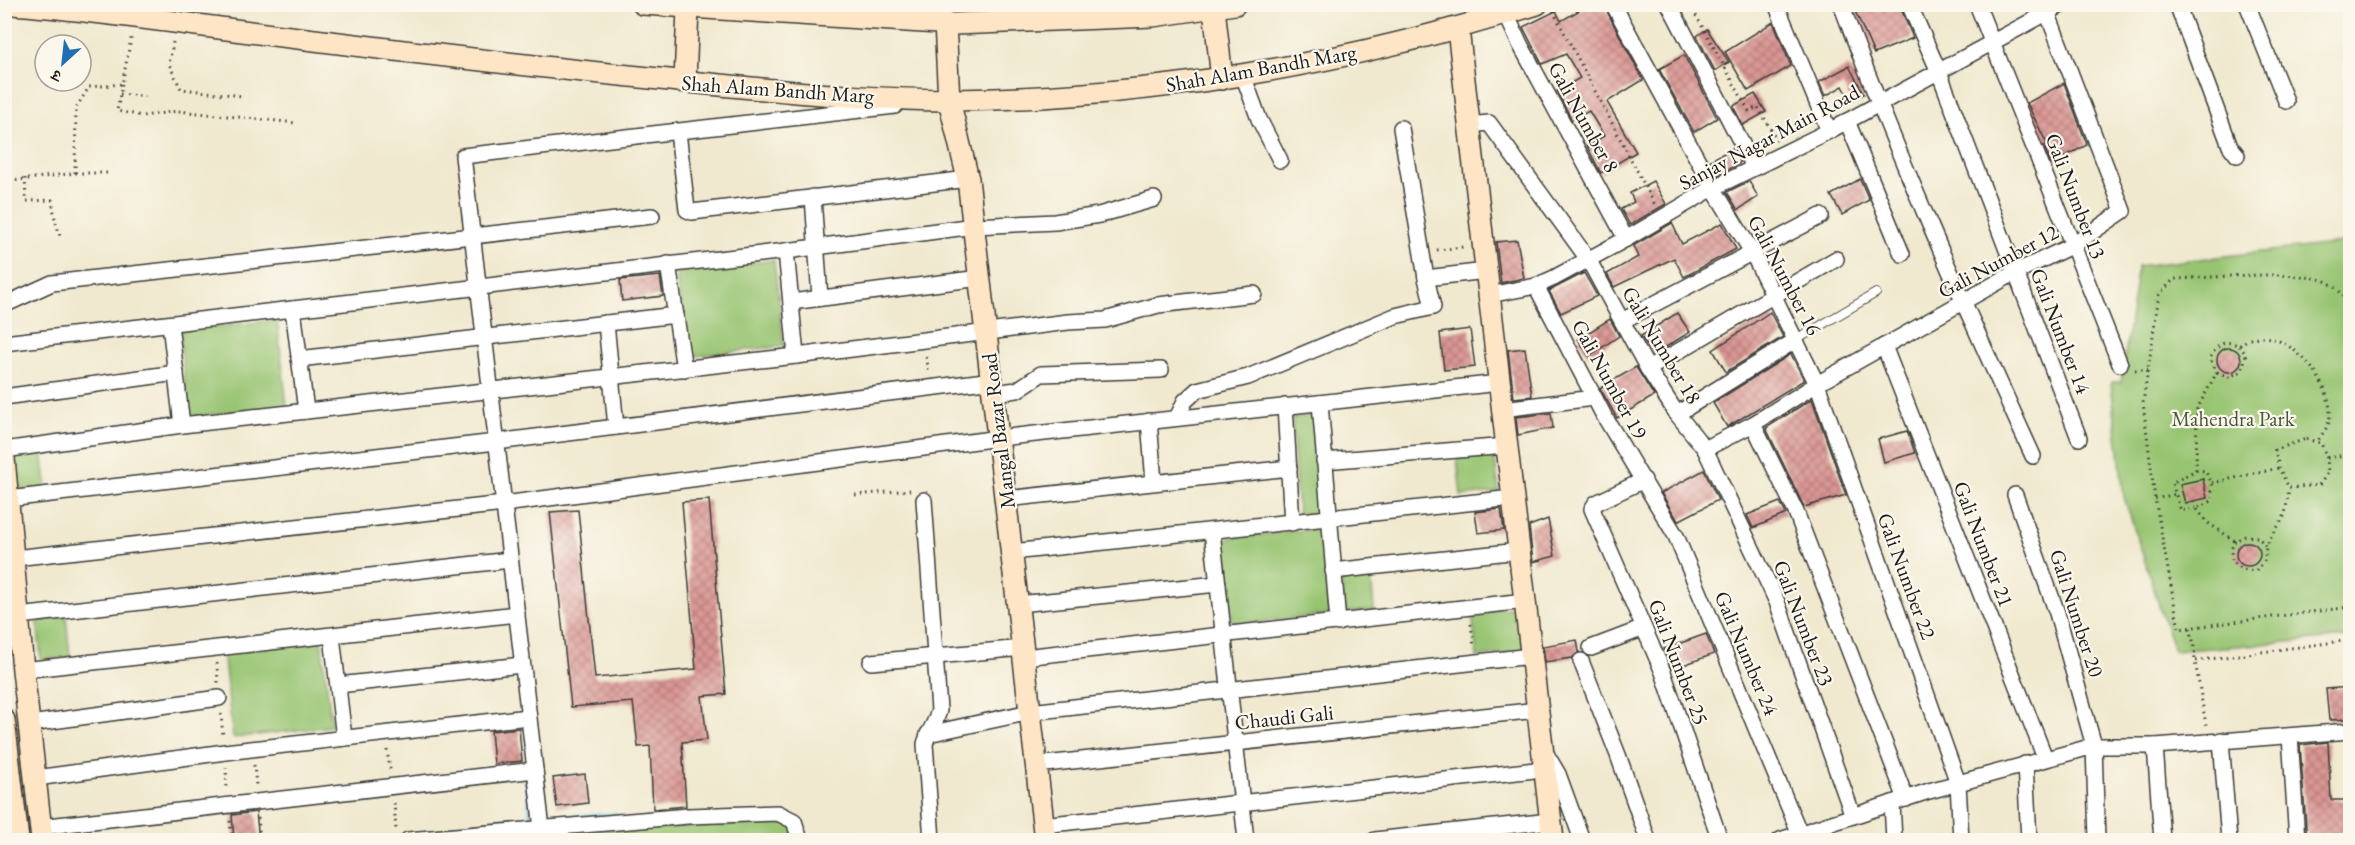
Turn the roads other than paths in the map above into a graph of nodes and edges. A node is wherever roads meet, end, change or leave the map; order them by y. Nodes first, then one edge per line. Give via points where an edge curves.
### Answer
1 (13, 4) edge
2 (643, 4) edge
3 (1235, 4) edge
4 (1537, 4) edge
5 (1613, 4) edge
6 (1669, 4) edge
7 (1776, 4) edge
8 (1841, 4) edge
9 (1909, 4) edge
10 (1977, 4) edge
11 (2063, 4) edge
12 (2177, 4) edge
13 (2247, 4) edge
14 (40, 5) edge
15 (1213, 6) edge
16 (2046, 8) edge
17 (688, 9) junction
18 (794, 10) edge
19 (1058, 12) edge
20 (1506, 14) junction
21 (931, 16) edge
22 (1458, 30) junction
23 (1993, 42) junction
24 (1939, 72) junction
25 (1243, 75) junction
26 (1222, 79) junction
27 (685, 81) junction
28 (798, 93) junction
29 (949, 100) junction
30 (2286, 101) dead end
31 (1878, 104) junction
32 (787, 119) junction
33 (1847, 121) junction
34 (1468, 125) junction
35 (1401, 128) dead end
36 (1829, 131) junction
37 (678, 132) junction
38 (2237, 155) dead end
39 (1280, 160) dead end
40 (1754, 167) junction
41 (968, 179) junction
42 (1713, 188) junction
43 (813, 197) junction
44 (1154, 199) dead end
45 (652, 216) dead end
46 (1821, 216) dead end
47 (974, 226) junction
48 (472, 236) junction
49 (1626, 239) junction
50 (2073, 245) junction
51 (816, 246) junction
52 (786, 250) junction
53 (1752, 252) junction
54 (1902, 254) dead end
55 (1588, 259) junction
56 (1836, 259) dead end
57 (668, 264) junction
58 (1486, 271) junction
59 (2016, 272) junction
60 (980, 278) junction
61 (1426, 278) junction
62 (1536, 286) junction
63 (478, 287) junction
64 (1876, 293) dead end
65 (1254, 294) dead end
66 (1489, 295) junction
67 (1774, 296) junction
68 (820, 298) junction
69 (791, 302) junction
70 (1962, 302) junction
71 (4, 305) edge
72 (293, 309) junction
73 (676, 315) junction
74 (1622, 321) junction
75 (606, 323) junction
76 (170, 324) junction
77 (987, 333) junction
78 (484, 338) junction
79 (1796, 340) junction
80 (4, 343) edge
81 (1884, 346) junction
82 (796, 356) junction
83 (299, 359) junction
84 (2120, 364) dead end
85 (684, 369) junction
86 (1648, 369) junction
87 (1161, 370) dead end
88 (176, 374) junction
89 (611, 377) junction
90 (1499, 383) junction
91 (1817, 384) junction
92 (994, 386) junction
93 (490, 390) junction
94 (4, 397) edge
95 (1594, 398) junction
96 (1320, 403) junction
97 (1285, 406) junction
98 (1502, 409) junction
99 (306, 411) junction
100 (1677, 414) junction
101 (1177, 418) junction
102 (1149, 421) junction
103 (1753, 424) junction
104 (182, 425) junction
105 (616, 427) junction
106 (999, 438) junction
107 (2079, 438) dead end
108 (496, 442) junction
109 (1507, 446) junction
110 (1705, 449) junction
111 (4, 450) edge
112 (2033, 456) dead end
113 (4, 458) edge
114 (1324, 461) junction
115 (1289, 468) junction
116 (1154, 483) junction
117 (1647, 485) junction
118 (920, 495) road end
119 (2015, 495) dead end
120 (1513, 498) junction
121 (8, 499) junction
122 (1006, 499) junction
123 (504, 504) junction
124 (1329, 518) junction
125 (1292, 522) junction
126 (1212, 531) junction
127 (1519, 551) junction
128 (1012, 552) junction
129 (9, 558) edge
130 (510, 560) junction
131 (1333, 571) junction
132 (1218, 584) junction
133 (1525, 601) junction
134 (1018, 603) junction
135 (517, 614) junction
136 (19, 616) junction
137 (1338, 623) junction
138 (1644, 628) junction
139 (332, 636) junction
140 (1224, 636) junction
141 (1591, 648) dead end
142 (1023, 653) junction
143 (936, 656) junction
144 (1531, 656) junction
145 (1581, 661) dead end
146 (871, 662) dead end
147 (522, 665) junction
148 (22, 670) junction
149 (338, 685) junction
150 (1230, 689) junction
151 (219, 698) dead end
152 (1538, 710) junction
153 (1030, 712) junction
154 (528, 717) junction
155 (5, 721) edge
156 (30, 724) junction
157 (2350, 731) edge
158 (928, 734) junction
159 (2290, 736) junction
160 (344, 738) junction
161 (2215, 741) junction
162 (1235, 743) junction
163 (1542, 745) junction
164 (2094, 746) junction
165 (2156, 746) junction
166 (2045, 758) junction
167 (2025, 764) junction
168 (1036, 765) junction
169 (1544, 769) junction
170 (535, 770) junction
171 (8, 778) edge
172 (36, 778) junction
173 (1958, 783) junction
174 (1899, 801) junction
175 (1242, 803) junction
176 (1853, 816) junction
177 (542, 829) junction
178 (13, 831) edge
179 (1552, 831) edge
180 (1044, 833) edge
181 (41, 834) edge
182 (1809, 835) edge
183 (408, 840) edge
184 (800, 840) edge
185 (932, 840) edge
186 (1246, 840) edge
187 (1375, 840) edge
188 (1582, 840) edge
189 (1648, 840) edge
190 (1720, 840) edge
191 (1780, 840) edge
192 (1894, 840) edge
193 (1961, 840) edge
194 (2029, 840) edge
195 (2097, 840) edge
196 (2162, 840) edge
197 (2229, 840) edge
198 (2297, 840) edge

1 - 14 street, Shah Alam Bandh Marg
2 - 17 street
3 - 15 street
4 - 20 street, Shah Alam Bandh Marg
5 - 42 street, Gali Number 16
6 - 40 street
7 - 36 street
8 - 31 street
9 - 24 street, Gali Number 14
10 - 23 street, Gali Number 13
11 - 16 street, Sanjay Nagar Main Road
12 - 38 street via 2230,146
13 - 30 street
14 - 27 street, Shah Alam Bandh Marg via 511,65
15 - 19 street via 1153,16
15 - 26 street
16 - 23 street, Sanjay Nagar Main Road
16 - 50 street, Gali Number 12 via 2123,211
17 - 18 street
17 - 27 street
18 - 21 street
19 - 21 street
20 - 22 street, Shah Alam Bandh Marg
20 - 49 street, Gali Number 8
21 - 29 street, Mangal Bazar Road
22 - 25 street, Shah Alam Bandh Marg
22 - 34 street
23 - 24 street, Sanjay Nagar Main Road
23 - 50 street, Gali Number 13
24 - 31 street, Sanjay Nagar Main Road
24 - 59 street, Gali Number 14
25 - 26 street, Shah Alam Bandh Marg
25 - 39 street
26 - 29 street, Shah Alam Bandh Marg via 1084,96
27 - 28 street, Shah Alam Bandh Marg
28 - 29 street, Shah Alam Bandh Marg
28 - 32 street
29 - 32 street
29 - 41 street, Mangal Bazar Road
31 - 33 street, Sanjay Nagar Main Road
31 - 70 street
32 - 37 street
33 - 36 street, Sanjay Nagar Main Road
33 - 54 street
34 - 55 street, Gali Number 18 via 1490,123
34 - 58 street
35 - 61 street
36 - 40 street, Sanjay Nagar Main Road
37 - 43 street via 687,210
37 - 48 street via 463,156
40 - 42 street, Sanjay Nagar Main Road
41 - 43 street
41 - 47 street, Mangal Bazar Road
42 - 49 street, Sanjay Nagar Main Road
42 - 53 street, Gali Number 16
43 - 51 street
44 - 47 street via 1099,215 1043,223
45 - 48 street
46 - 53 street
47 - 51 street
47 - 60 street, Mangal Bazar Road
48 - 63 street
48 - 71 street via 52,283
49 - 55 street, Sanjay Nagar Main Road
50 - 59 street, Gali Number 12
50 - 84 street, Gali Number 13
51 - 52 street
51 - 68 street
52 - 57 street
52 - 69 street
53 - 67 street, Gali Number 16
53 - 74 street
55 - 62 street, Sanjay Nagar Main Road
55 - 74 street, Gali Number 18
56 - 67 street
57 - 63 street
57 - 73 street
58 - 61 street
58 - 66 street
59 - 70 street, Gali Number 12
59 - 107 street, Gali Number 14
60 - 68 street
60 - 77 street, Mangal Bazar Road
61 - 101 street via 1433,307 1395,316 1248,377 1197,390 1185,401
62 - 66 street, Sanjay Nagar Main Road
62 - 95 street, Gali Number 19
63 - 72 street
63 - 78 street
64 - 79 lane
65 - 77 street via 1158,305 1105,320
66 - 90 street
67 - 79 street, Gali Number 16
67 - 86 street
68 - 69 street
69 - 82 street
70 - 81 street, Gali Number 12
70 - 112 street
72 - 76 street
72 - 83 street
73 - 75 street
73 - 85 street
74 - 86 street, Gali Number 18
75 - 78 street
75 - 89 street
76 - 80 street
76 - 88 street
77 - 82 street
77 - 92 street, Mangal Bazar Road
78 - 83 street
78 - 93 street
79 - 91 street, Gali Number 16
79 - 100 street
81 - 91 street, Gali Number 12
81 - 166 street, Gali Number 21
82 - 85 street
83 - 99 street
85 - 89 street
86 - 100 street, Gali Number 18
87 - 92 street via 1041,374 1017,390
88 - 94 street
88 - 104 street
89 - 93 street
89 - 105 street
90 - 96 street
90 - 98 street
91 - 103 street, Gali Number 12
91 - 173 street, Gali Number 22
92 - 105 street via 931,387
92 - 106 street, Mangal Bazar Road
93 - 99 street
93 - 108 street
95 - 98 street
95 - 117 street, Gali Number 19
96 - 97 street
96 - 114 street
97 - 101 street
97 - 115 street
98 - 109 street
99 - 104 street
100 - 110 street, Gali Number 18
101 - 102 street
102 - 106 street
102 - 116 street
103 - 110 street, Gali Number 12
103 - 174 street via 1796,512
104 - 111 street
105 - 108 street
106 - 122 street, Mangal Bazar Road
106 - 123 street
108 - 121 street
108 - 123 street
109 - 114 street
109 - 120 street
110 - 176 street, Gali Number 23 via 1777,602
113 - 121 street
114 - 124 street
115 - 116 street
115 - 125 street
116 - 122 street
117 - 138 street, Gali Number 25 via 1596,503 1592,509
117 - 182 street, Gali Number 24 via 1676,536
118 - 143 street
119 - 164 street, Gali Number 20 via 2057,613
120 - 124 street
120 - 127 street
121 - 129 street
122 - 128 street, Mangal Bazar Road
123 - 129 street
123 - 130 street
124 - 125 street
124 - 131 street
125 - 126 street
126 - 128 street
126 - 132 street
127 - 131 street
127 - 133 street
128 - 134 street, Mangal Bazar Road
129 - 136 street
130 - 135 street
130 - 136 street
131 - 137 street
132 - 134 street
132 - 140 street
133 - 137 street
133 - 144 street
134 - 142 street, Mangal Bazar Road
135 - 139 street
135 - 147 street
136 - 148 street
137 - 140 street
138 - 141 street
138 - 190 street, Gali Number 25 via 1663,672
139 - 148 street
139 - 149 street
140 - 142 street
140 - 150 street
142 - 143 street
142 - 153 street, Mangal Bazar Road
143 - 146 street
143 - 158 street via 939,710
144 - 150 street
144 - 152 street
145 - 189 street
147 - 149 street
147 - 154 street
148 - 156 street
149 - 160 street
150 - 153 street
150 - 162 street
151 - 156 street
152 - 162 street, Chaudi Gali
152 - 163 street
153 - 158 street
153 - 168 street, Mangal Bazar Road
154 - 160 street
154 - 170 street
155 - 171 street
156 - 172 street
157 - 159 street
158 - 185 street via 925,744
159 - 161 street
159 - 198 street
160 - 172 street
161 - 165 street
161 - 197 street
162 - 168 street, Chaudi Gali
162 - 175 street
163 - 169 street
163 - 188 street via 1558,774
164 - 165 street
164 - 166 street
164 - 195 street, Gali Number 20
165 - 196 street
166 - 167 street
167 - 173 street
167 - 194 street
168 - 180 street, Mangal Bazar Road
169 - 175 street
169 - 179 street
170 - 177 street
170 - 181 street
171 - 178 street
172 - 181 street
173 - 174 street
173 - 193 street, Gali Number 22
174 - 176 street
174 - 192 street
175 - 180 street
175 - 186 street
176 - 182 street
177 - 183 street
177 - 184 street via 688,816 778,813 794,821
178 - 181 street
179 - 187 street
182 - 191 street

